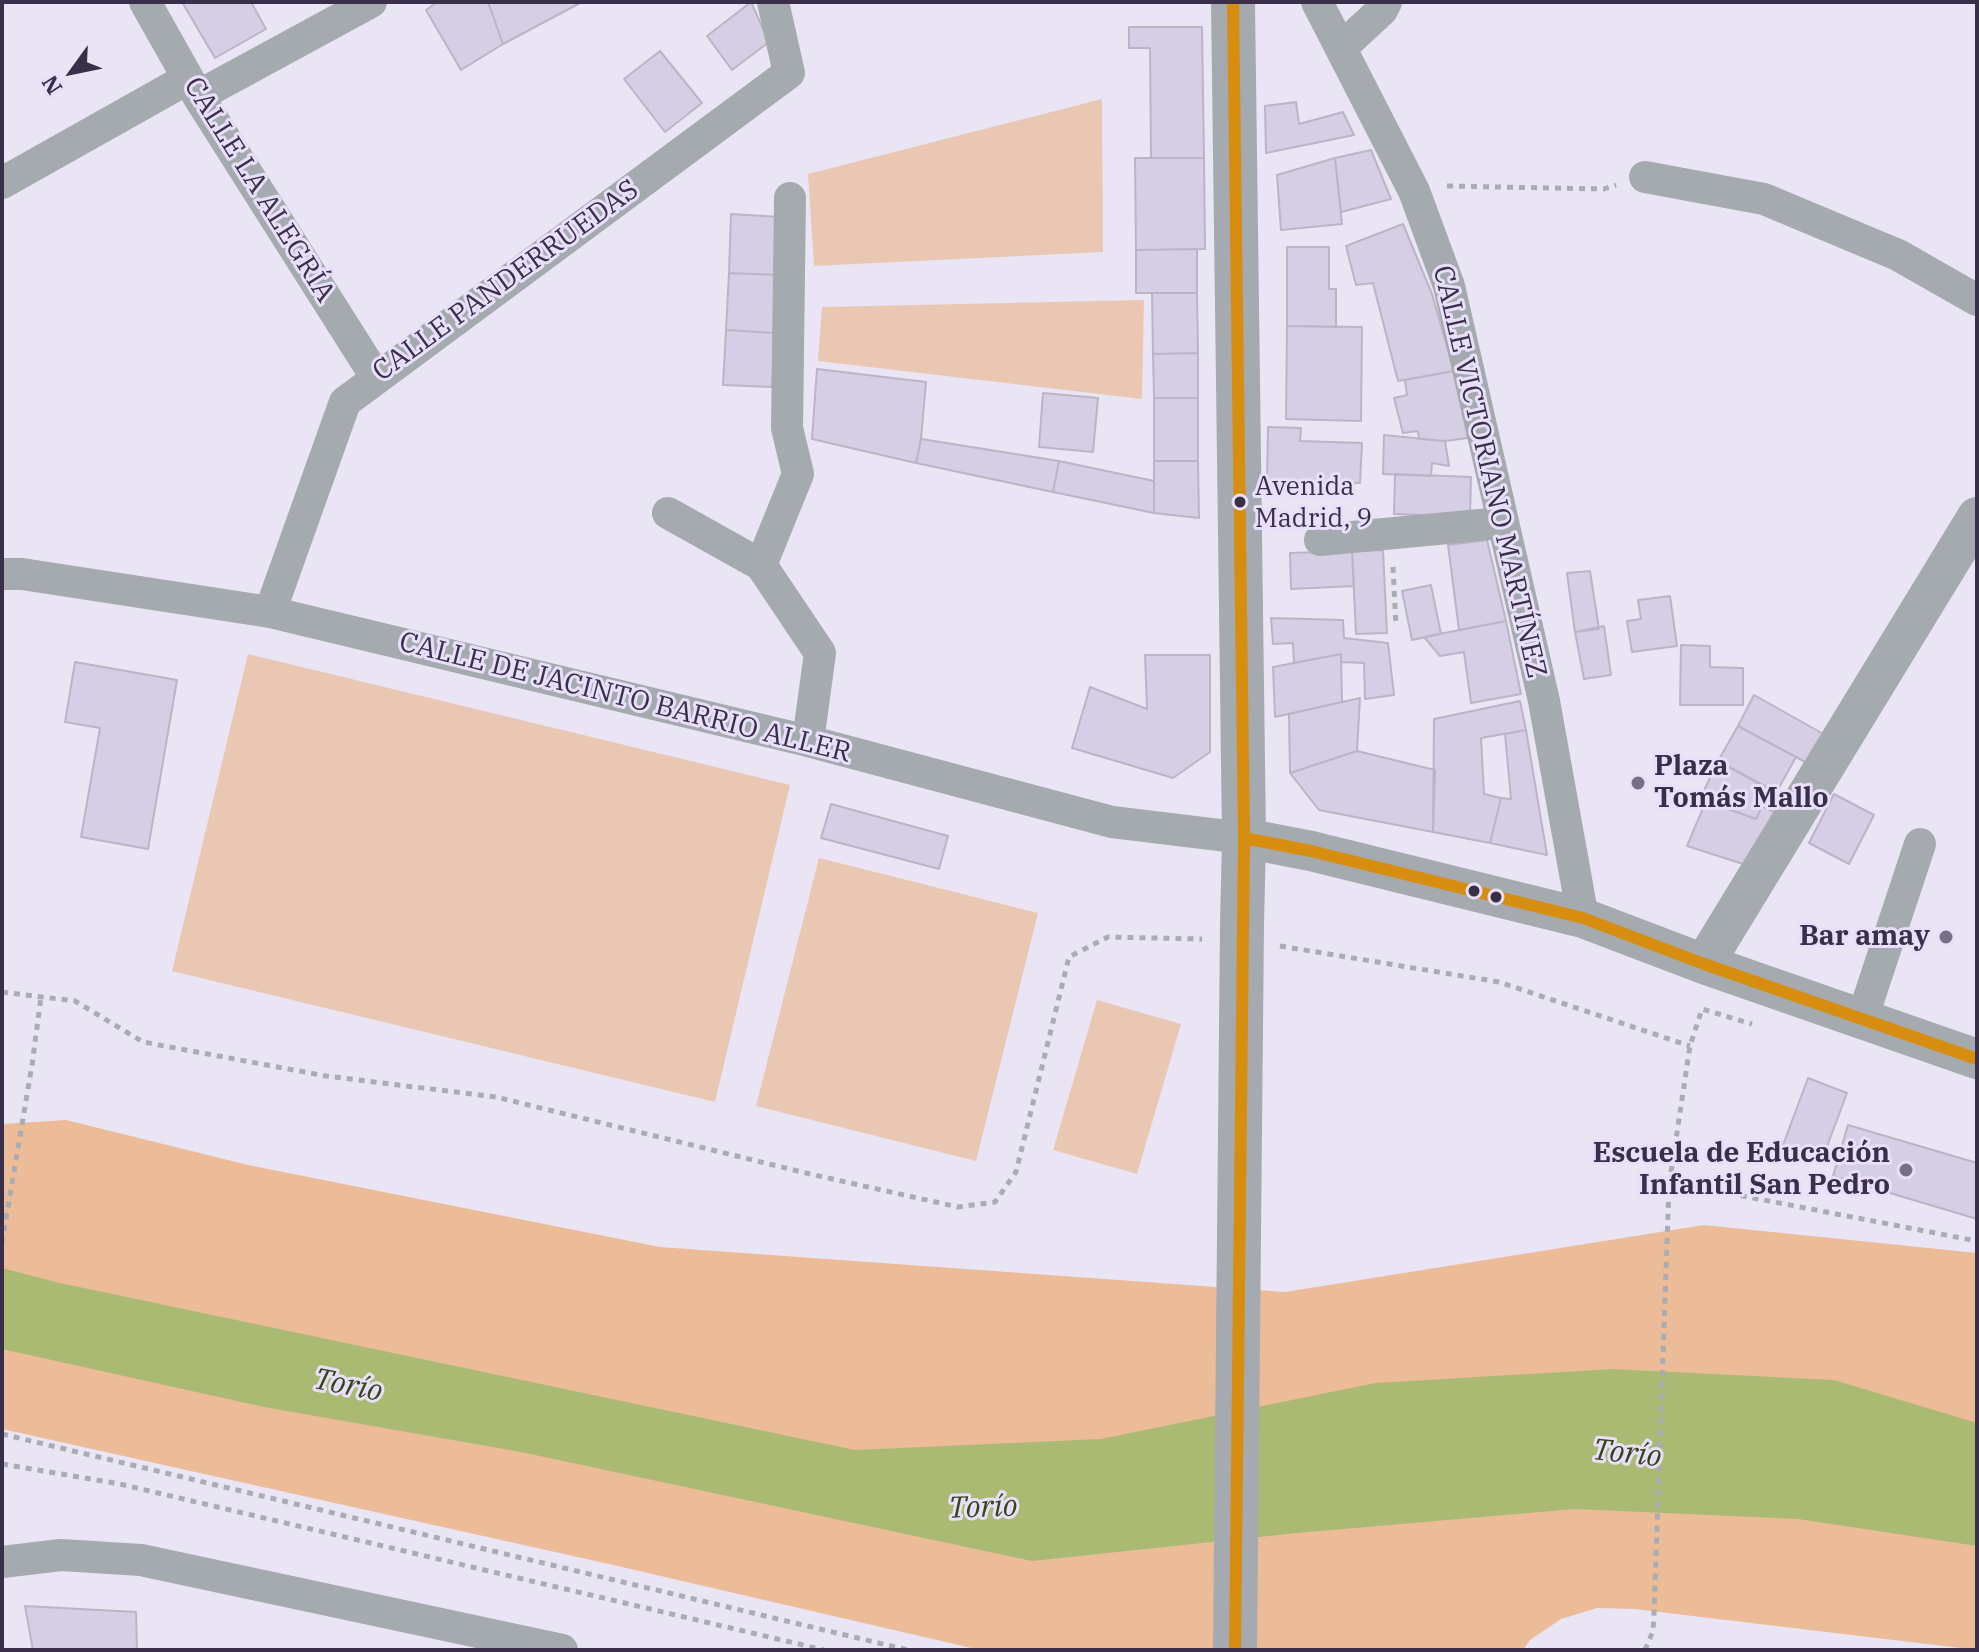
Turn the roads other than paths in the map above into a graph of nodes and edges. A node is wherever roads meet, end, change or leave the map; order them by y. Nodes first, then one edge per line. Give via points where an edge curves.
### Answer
1 (145, 2) edge
2 (371, 2) edge
3 (773, 2) edge
4 (1233, 2) edge
5 (1317, 2) edge
6 (1386, 2) edge
7 (1341, 48) junction
8 (193, 88) junction
9 (1645, 177) road end
10 (2, 183) edge
11 (790, 198) dead end
12 (1977, 300) edge
13 (376, 377) junction
14 (668, 513) dead end
15 (1977, 517) edge
16 (1501, 523) junction
17 (1320, 540) dead end
18 (761, 565) junction
19 (2, 574) edge
20 (270, 612) junction
21 (808, 741) junction
22 (1244, 838) junction
23 (1920, 844) dead end
24 (1583, 918) junction
25 (1704, 964) junction
26 (1862, 1019) junction
27 (1977, 1059) edge
28 (2, 1562) edge
29 (562, 1650) edge
30 (1235, 1650) edge

1 - 8 street, CALLE LA ALEGRÍA
2 - 8 street
3 - 13 street, CALLE PANDERRUEDAS via 789,73
4 - 22 main road
5 - 7 street, CALLE VICTORIANO MARTÍNEZ
6 - 7 street
7 - 16 street, CALLE VICTORIANO MARTÍNEZ via 1414,191 1449,286
8 - 10 street
8 - 13 street, CALLE LA ALEGRÍA
9 - 12 street via 1764,199 1898,255
11 - 18 street via 787,428 798,474
13 - 20 street, CALLE PANDERRUEDAS via 345,402
14 - 18 street
15 - 25 street
16 - 17 street
16 - 24 street, CALLE VICTORIANO MARTÍNEZ via 1544,701
18 - 21 street via 820,653
19 - 20 street, CALLE DE JACINTO BARRIO ALLER
20 - 21 street, CALLE DE JACINTO BARRIO ALLER
21 - 22 street, CALLE DE JACINTO BARRIO ALLER via 1112,822
22 - 24 street
22 - 30 main road, bridge
23 - 26 street
24 - 25 street
25 - 26 street
26 - 27 street
28 - 29 street via 61,1555 141,1560

